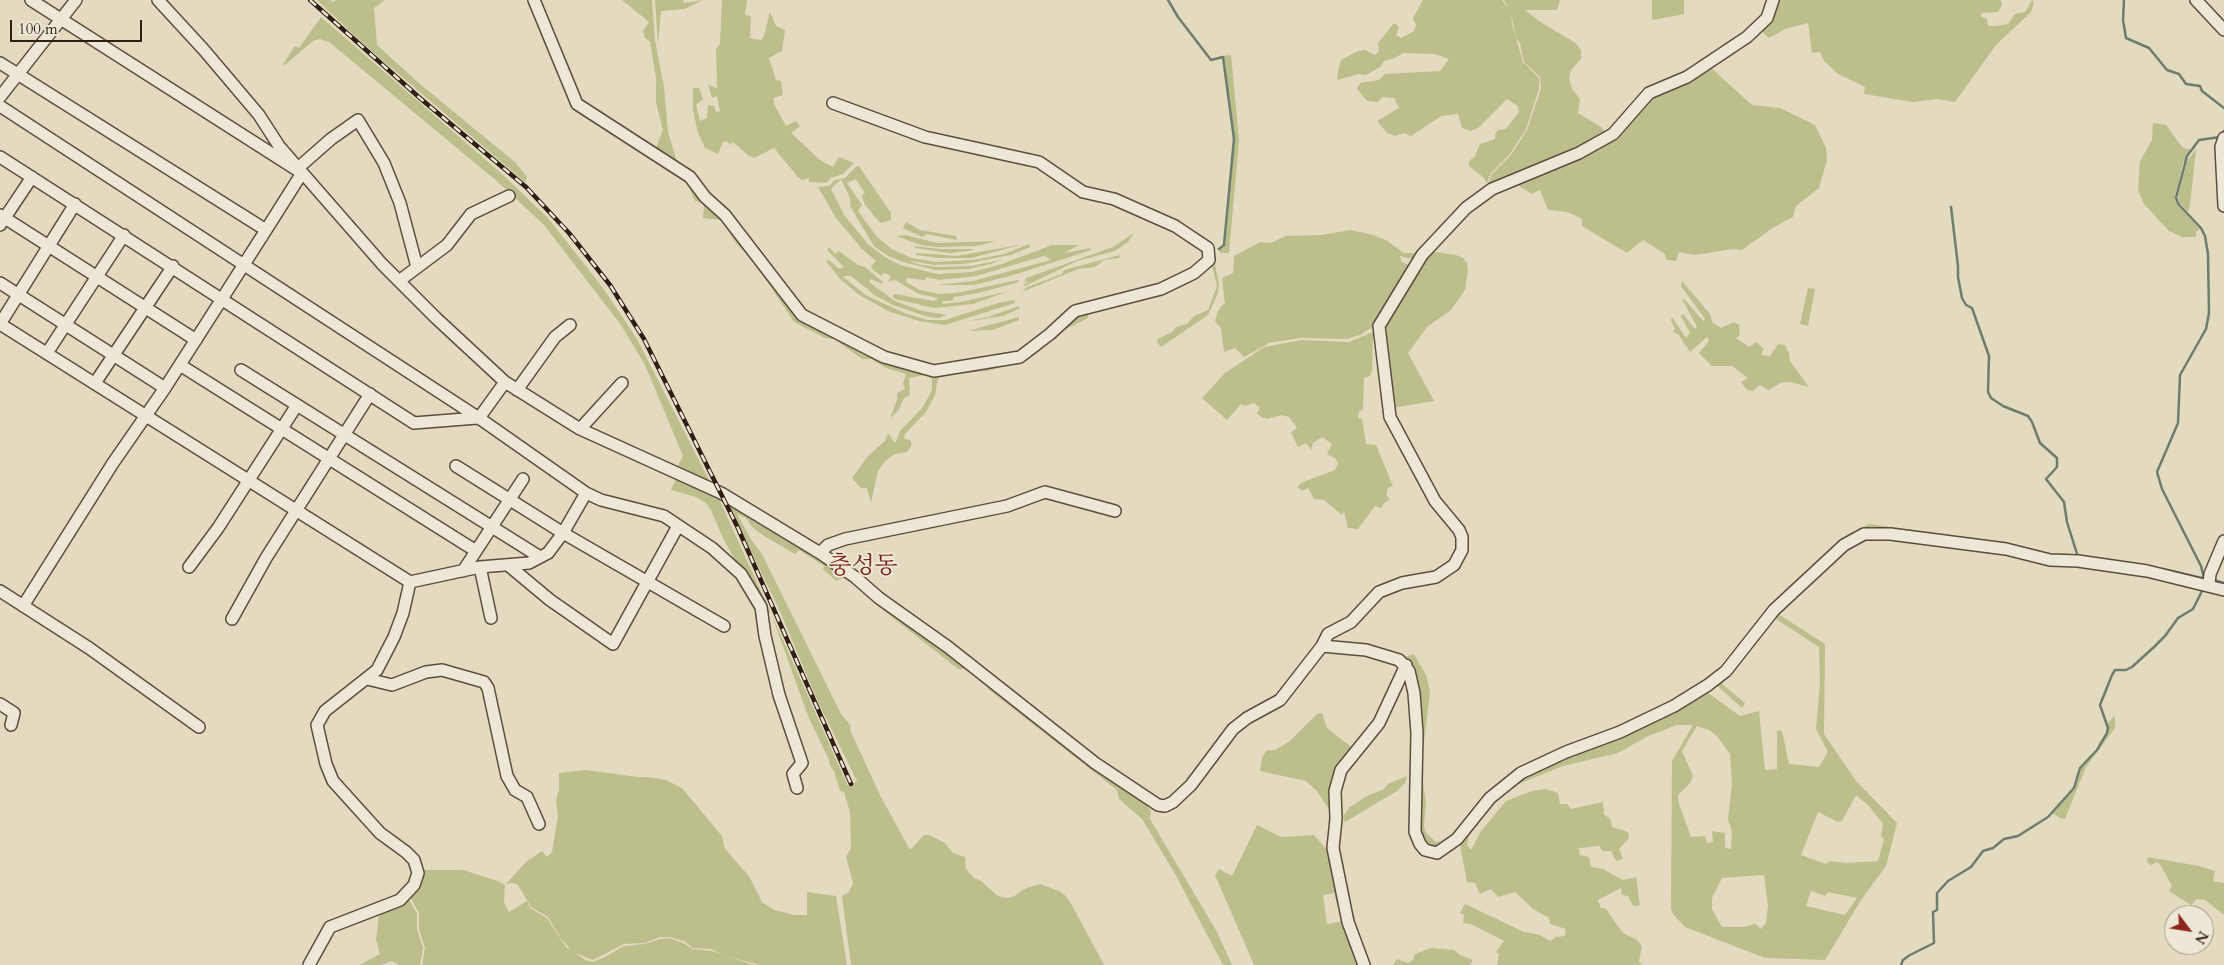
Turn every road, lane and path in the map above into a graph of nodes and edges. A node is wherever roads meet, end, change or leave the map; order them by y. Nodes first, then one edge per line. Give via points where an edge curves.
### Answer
1 (31, 0) edge
2 (76, 0) edge
3 (158, 0) edge
4 (534, 0) edge
5 (1773, 0) edge
6 (2196, 0) edge
7 (62, 19) junction
8 (2224, 30) edge
9 (0, 63) edge
10 (19, 74) junction
11 (0, 97) edge
12 (834, 103) dead end
13 (0, 106) edge
14 (2224, 138) edge
15 (1, 160) edge
16 (300, 171) junction
17 (32, 177) junction
18 (509, 196) dead end
19 (76, 204) junction
20 (2224, 206) edge
21 (2, 220) edge
22 (266, 230) junction
23 (124, 235) junction
24 (49, 246) junction
25 (244, 265) junction
26 (172, 266) junction
27 (418, 268) junction
28 (97, 277) junction
29 (399, 281) junction
30 (0, 283) edge
31 (18, 295) junction
32 (223, 298) junction
33 (145, 308) junction
34 (0, 324) edge
35 (65, 325) junction
36 (570, 325) dead end
37 (196, 340) junction
38 (47, 353) junction
39 (114, 355) junction
40 (180, 364) junction
41 (241, 370) dead end
42 (505, 382) junction
43 (95, 383) junction
44 (622, 383) dead end
45 (166, 388) junction
46 (517, 390) junction
47 (370, 394) junction
48 (297, 405) junction
49 (146, 414) junction
50 (479, 418) junction
51 (282, 428) junction
52 (580, 429) junction
53 (344, 435) junction
54 (330, 458) junction
55 (456, 466) dead end
56 (523, 479) dead end
57 (247, 480) junction
58 (586, 493) junction
59 (510, 499) junction
60 (1115, 511) dead end
61 (296, 512) junction
62 (678, 526) junction
63 (491, 527) junction
64 (563, 533) junction
65 (2224, 541) edge
66 (476, 551) junction
67 (820, 553) junction
68 (540, 557) junction
69 (508, 564) junction
70 (189, 567) dead end
71 (480, 567) junction
72 (464, 571) junction
73 (647, 581) junction
74 (410, 582) junction
75 (2209, 584) junction
76 (2224, 590) edge
77 (0, 591) edge
78 (23, 606) junction
79 (491, 618) dead end
80 (232, 619) dead end
81 (724, 626) dead end
82 (1322, 646) junction
83 (1406, 665) junction
84 (367, 679) junction
85 (0, 704) edge
86 (11, 725) dead end
87 (199, 727) dead end
88 (797, 788) dead end
89 (539, 824) dead end
90 (310, 965) edge
91 (1364, 965) edge

1 - 7 street
2 - 7 street
3 - 16 street via 259,115 278,146
4 - 12 street via 577,104 690,177 705,197 725,215 802,315 884,357 934,371 1020,357 1074,311 1161,289 1194,273 1208,260 1208,248 1175,226 1114,199 1082,192 1039,162 925,137
5 - 82 street via 1767,18 1753,32 1687,77 1649,93 1613,134 1579,153 1492,189 1466,208 1422,255 1379,326 1390,417 1435,501 1459,530 1462,550 1454,565 1436,577 1402,583 1379,592 1351,622 1328,634
6 - 8 street
7 - 10 street
7 - 16 street
9 - 10 street
10 - 11 street
10 - 22 street
13 - 25 street
14 - 20 street via 2221,148
15 - 17 street
16 - 22 street
16 - 27 street via 332,139 358,120 384,163 400,203
16 - 29 street
17 - 19 street
17 - 21 street
18 - 27 street via 471,214 447,245
19 - 23 street
19 - 24 street
21 - 24 street
22 - 25 street
23 - 26 street
23 - 28 street
24 - 28 street
24 - 31 street
25 - 32 street
25 - 50 street
26 - 32 street
26 - 33 street
27 - 29 street
28 - 33 street
28 - 35 street
29 - 42 street
30 - 31 street
31 - 34 street
31 - 35 street
32 - 37 street
32 - 47 street
33 - 37 street
33 - 39 street
34 - 38 street
35 - 38 street
35 - 39 street
36 - 46 street via 555,337
37 - 40 street
38 - 43 street
39 - 43 street
39 - 45 street
40 - 45 street
40 - 51 street
41 - 48 street
42 - 46 street
42 - 50 street
43 - 49 street
44 - 52 street
45 - 49 street
46 - 52 street
47 - 50 street via 414,423
47 - 53 street
48 - 51 street
48 - 53 street
49 - 57 street
49 - 78 street
50 - 58 street
51 - 54 street
51 - 57 street
52 - 67 street via 721,493
53 - 54 street
53 - 63 street
54 - 61 street
54 - 66 street
55 - 59 street
56 - 59 street
57 - 61 street
57 - 70 street
58 - 62 street via 664,516
58 - 64 street
59 - 63 street
59 - 64 street
60 - 67 street via 1045,492 1007,506 845,539 828,545
61 - 74 street
61 - 80 street
62 - 73 street
62 - 88 street via 728,561 741,574 761,607 780,695 802,763 793,774
63 - 66 street
63 - 68 street
64 - 68 street via 548,553
64 - 73 street
65 - 75 street
66 - 72 street
67 - 82 street via 948,647 1095,763 1165,806 1192,785 1233,729 1280,700
68 - 69 street via 529,562
69 - 71 street
69 - 73 street via 550,600 613,644
71 - 72 street
71 - 79 street
72 - 74 street
73 - 81 street
74 - 84 street via 394,637 377,670
75 - 76 street
75 - 83 street via 2147,570 2050,560 2006,549 1873,533 1857,536 1774,610 1726,671 1708,685 1674,706 1620,732 1521,773 1490,798 1457,839 1437,853 1425,850 1415,832 1418,733 1412,681
77 - 78 street
78 - 87 street via 129,675
82 - 83 street via 1378,652
83 - 91 street via 1379,723 1341,770 1335,791 1334,855 1348,922
84 - 89 street via 392,685 426,672 442,670 484,682 507,776 515,790 527,797
84 - 90 street via 321,716 317,725 321,744 333,782 380,833 406,852 418,873 414,885 400,900 330,928
85 - 86 street via 14,713

